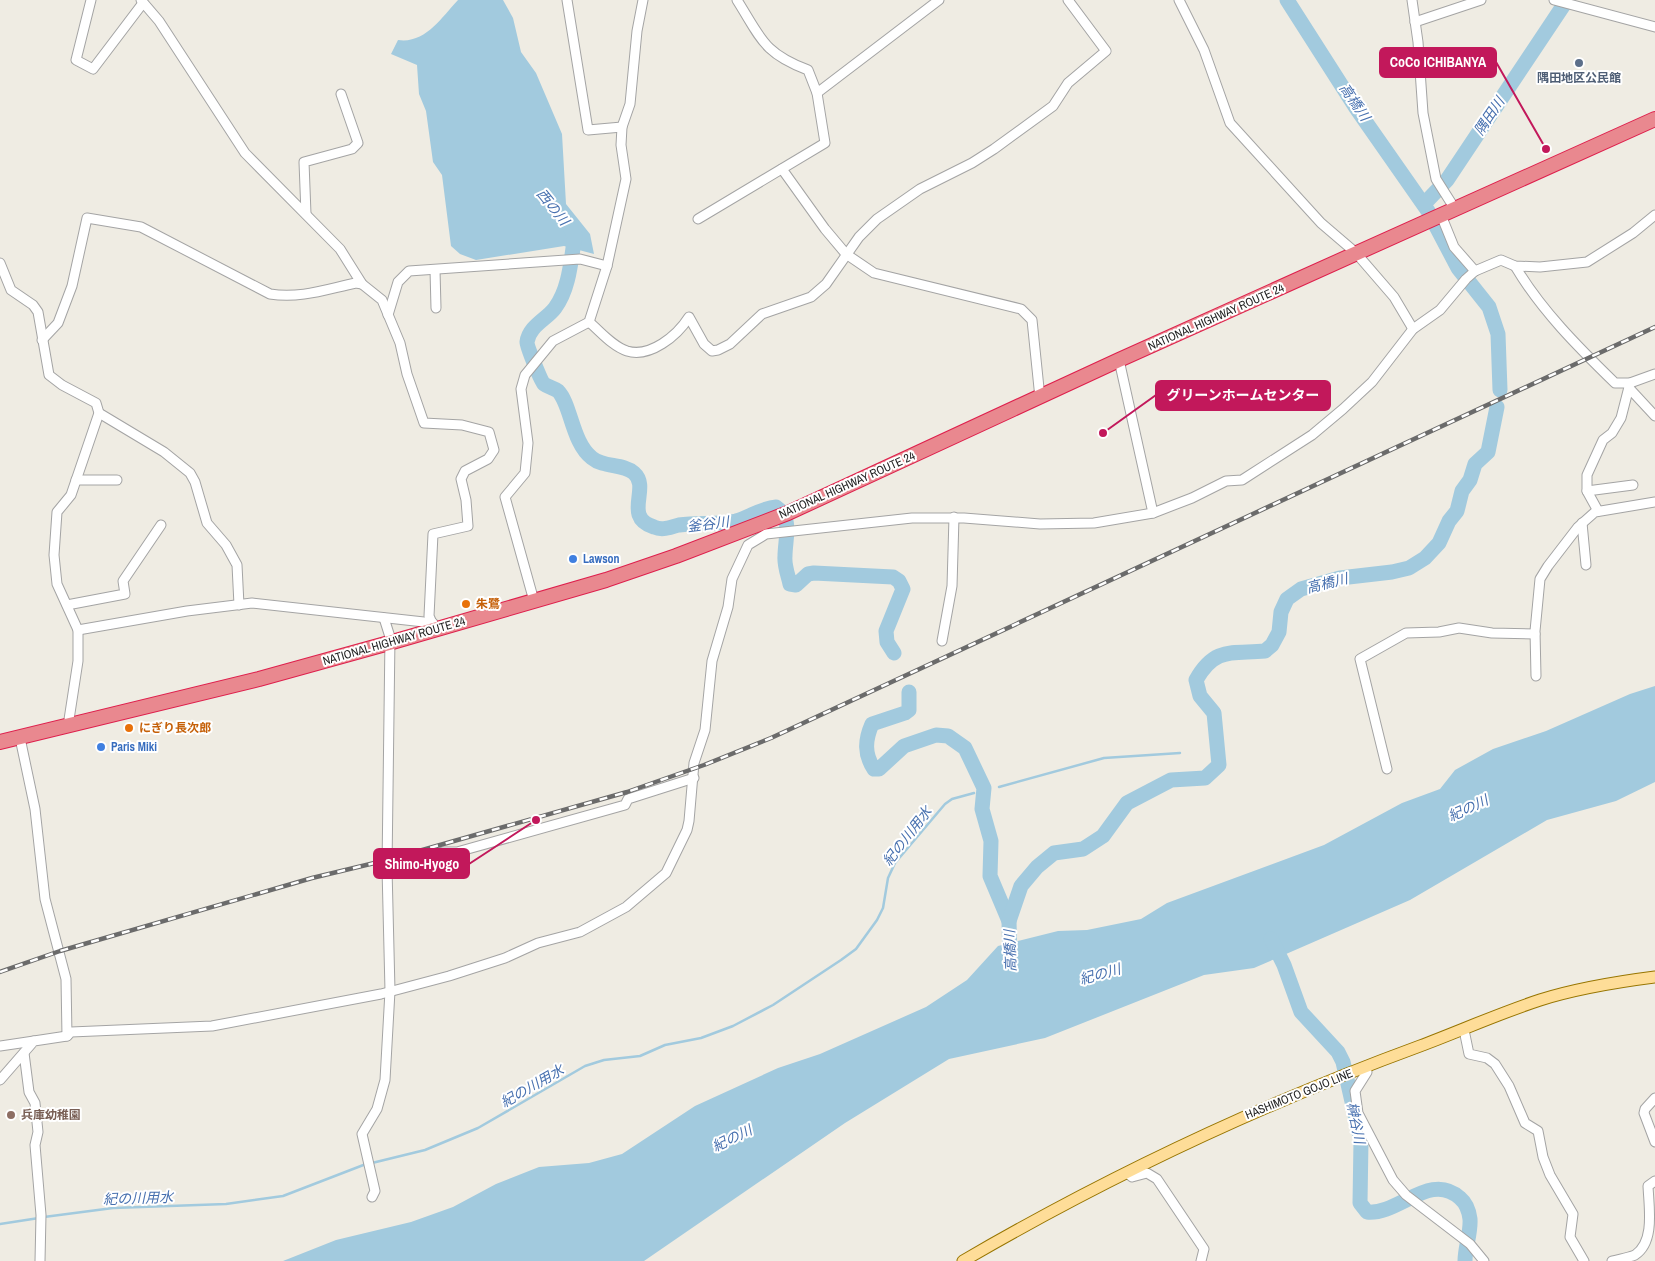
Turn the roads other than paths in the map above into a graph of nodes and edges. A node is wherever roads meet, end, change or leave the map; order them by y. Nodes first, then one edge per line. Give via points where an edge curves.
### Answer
1 (91, 0) edge
2 (567, 0) edge
3 (643, 0) edge
4 (737, 0) edge
5 (939, 0) edge
6 (1068, 0) edge
7 (1179, 0) edge
8 (1412, 0) edge
9 (1481, 0) edge
10 (1555, 0) edge
11 (142, 1) edge
12 (1575, 4) edge
13 (1415, 22) junction
14 (1655, 27) edge
15 (817, 93) junction
16 (341, 94) dead end
17 (1655, 119) edge
18 (622, 127) junction
19 (782, 169) junction
20 (1455, 209) junction
21 (306, 214) junction
22 (1441, 215) junction
23 (1655, 215) edge
24 (698, 218) dead end
25 (846, 254) junction
26 (1356, 254) junction
27 (0, 263) edge
28 (607, 266) junction
29 (1515, 266) junction
30 (435, 270) junction
31 (1475, 271) junction
32 (362, 284) junction
33 (436, 308) dead end
34 (388, 315) junction
35 (589, 322) junction
36 (1413, 329) junction
37 (42, 340) junction
38 (1119, 360) junction
39 (1655, 374) edge
40 (1630, 386) junction
41 (1040, 398) junction
42 (99, 413) junction
43 (1655, 416) edge
44 (76, 480) junction
45 (117, 480) dead end
46 (1633, 485) dead end
47 (1586, 491) junction
48 (1655, 502) edge
49 (1598, 512) junction
50 (1153, 513) junction
51 (954, 517) junction
52 (1582, 523) junction
53 (161, 525) dead end
54 (1586, 565) dead end
55 (534, 601) junction
56 (67, 605) junction
57 (239, 605) junction
58 (384, 618) junction
59 (434, 626) junction
60 (78, 630) junction
61 (1535, 634) junction
62 (942, 641) dead end
63 (389, 643) junction
64 (1536, 676) dead end
65 (68, 726) junction
66 (20, 738) junction
67 (0, 742) edge
68 (1387, 769) dead end
69 (694, 778) junction
70 (387, 868) junction
71 (1655, 977) edge
72 (390, 991) junction
73 (1464, 1030) junction
74 (67, 1036) junction
75 (34, 1041) junction
76 (0, 1046) edge
77 (24, 1053) junction
78 (1365, 1066) junction
79 (0, 1080) edge
80 (1655, 1098) edge
81 (1655, 1142) edge
82 (1127, 1173) junction
83 (1655, 1181) edge
84 (372, 1197) dead end
85 (40, 1261) edge
86 (963, 1261) edge
87 (1201, 1261) edge
88 (1484, 1261) edge
89 (1584, 1261) edge
90 (1612, 1261) edge

1 - 11 street via 76,60 94,69
2 - 18 street via 588,130
3 - 18 street via 630,104
4 - 15 street via 766,46 784,60 808,70
5 - 15 street
6 - 25 street via 1106,51 1068,83 1053,106 979,159 898,202 877,218
7 - 26 street via 1204,50 1230,123 1321,223
8 - 13 street
9 - 13 street
10 - 12 street
11 - 21 street via 159,21 245,153
12 - 14 street
13 - 20 street via 1423,114 1436,179
15 - 19 street via 825,143
16 - 21 street via 358,143 352,149 304,162
17 - 20 highway, NATIONAL HIGHWAY ROUTE 24
18 - 28 street via 626,179
19 - 24 street
19 - 25 street
20 - 22 highway, NATIONAL HIGHWAY ROUTE 24
21 - 32 street via 340,249
22 - 26 highway, NATIONAL HIGHWAY ROUTE 24
22 - 31 street via 1454,247
23 - 29 street via 1587,262
25 - 35 street via 826,284 811,297 762,314 730,344 718,350 704,344 689,317 666,341 647,350 627,351
25 - 41 street via 874,273 1021,309 1032,320
26 - 36 street via 1394,297
26 - 38 highway, NATIONAL HIGHWAY ROUTE 24
27 - 37 street via 11,290 38,312
28 - 30 street via 580,259
28 - 35 street
29 - 31 street via 1501,260
29 - 40 street via 1530,292 1588,357 1615,383
30 - 33 street
30 - 34 street via 409,271 403,276 398,282
31 - 36 street via 1459,285 1440,310
32 - 34 street via 382,300
32 - 37 street via 304,295 285,297 270,294 141,227 87,218 72,286 58,323
34 - 59 street via 400,343 424,423 462,425 489,432 494,450 488,459 465,471 461,479 468,526 433,534 429,616
35 - 55 street via 553,341 525,375 521,389 528,443 525,473 505,497
36 - 50 street via 1372,382 1312,435 1242,480 1226,481
37 - 42 street via 49,375 96,403
38 - 41 highway, NATIONAL HIGHWAY ROUTE 24
38 - 50 street
39 - 40 street
40 - 43 street
40 - 47 street via 1621,418 1604,440 1586,476
41 - 55 highway, NATIONAL HIGHWAY ROUTE 24 via 782,515 668,559
42 - 44 street
42 - 57 street via 164,452 190,473 208,523 237,564
44 - 45 street
44 - 56 street via 71,496 57,512 54,555 57,584
46 - 47 street
47 - 49 street
48 - 49 street
49 - 52 street
50 - 51 street via 1076,525
51 - 62 street via 952,586
51 - 69 street via 912,518 766,534 748,544 732,578 728,607 712,661 705,730 694,763
52 - 54 street
52 - 61 street via 1540,579
53 - 56 street via 124,581 125,594
55 - 59 highway, NATIONAL HIGHWAY ROUTE 24
56 - 60 street
57 - 58 street via 252,603
57 - 60 street
58 - 59 street
58 - 63 street
59 - 63 highway, NATIONAL HIGHWAY ROUTE 24
60 - 65 street via 78,661
61 - 64 street
61 - 68 street via 1459,628 1406,633 1360,659
63 - 65 highway, NATIONAL HIGHWAY ROUTE 24
63 - 70 street
65 - 66 highway, NATIONAL HIGHWAY ROUTE 24
66 - 67 highway, NATIONAL HIGHWAY ROUTE 24
66 - 74 street via 35,809 45,900 66,979
69 - 70 street via 628,799 625,805
69 - 72 street via 689,821 666,873 626,907 580,932 538,943 505,958 449,976
70 - 72 street
71 - 73 main road, HASHIMOTO GOJO LINE via 1569,992
72 - 74 street via 212,1026 71,1032
72 - 84 street via 385,1080 377,1109 362,1134 375,1191
73 - 78 main road, HASHIMOTO GOJO LINE
73 - 89 street via 1469,1054 1495,1064 1509,1086 1525,1123 1538,1130 1550,1175 1574,1214 1570,1237
74 - 75 street
75 - 76 street
75 - 77 street
77 - 79 street
77 - 85 street via 38,1132
78 - 82 main road, HASHIMOTO GOJO LINE via 1218,1128
78 - 88 street via 1367,1072 1354,1091 1358,1113 1393,1180 1406,1195 1470,1244
80 - 81 street via 1644,1113
82 - 86 main road, HASHIMOTO GOJO LINE via 1029,1222
82 - 87 street via 1132,1177 1147,1173 1157,1179 1204,1248
83 - 90 street via 1648,1186 1650,1227 1647,1243 1633,1256

